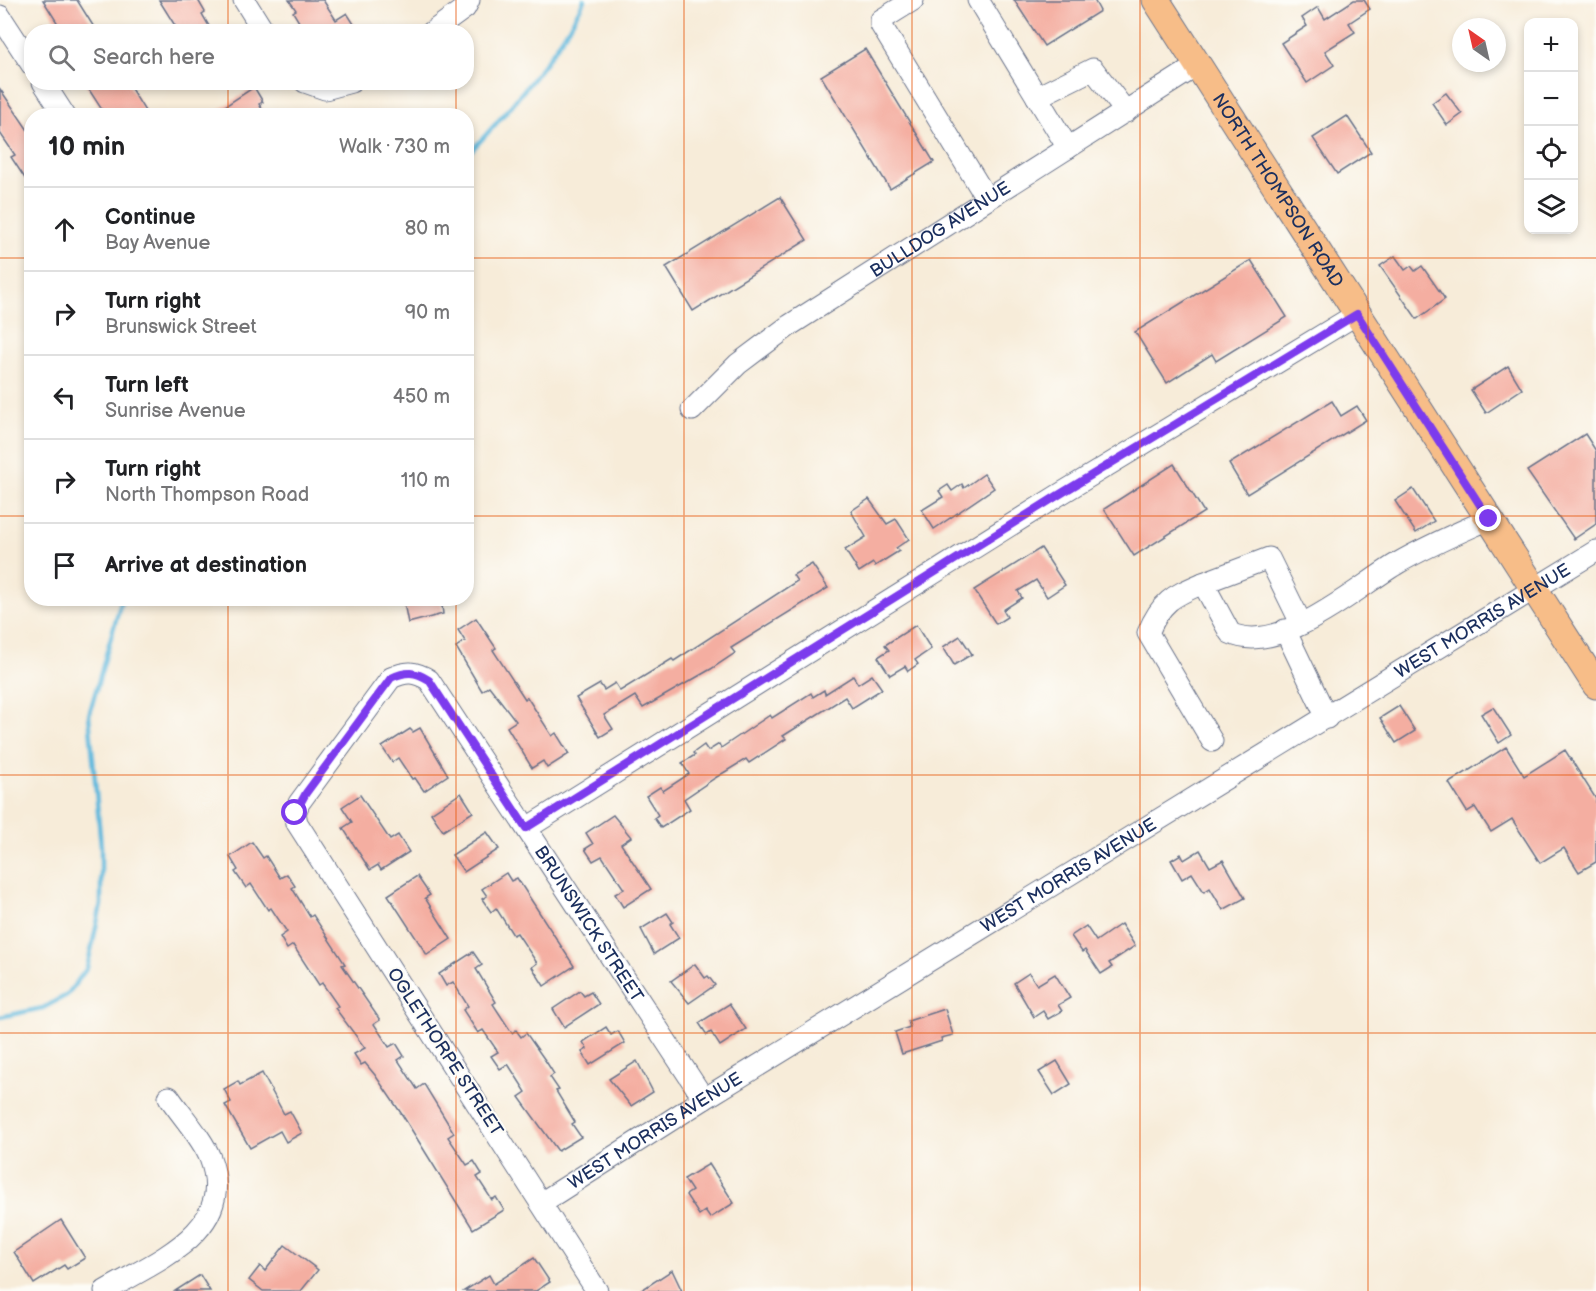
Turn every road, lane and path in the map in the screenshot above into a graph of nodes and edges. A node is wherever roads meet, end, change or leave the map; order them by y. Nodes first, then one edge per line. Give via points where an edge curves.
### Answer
1 (244, 0) edge
2 (470, 0) edge
3 (913, 0) edge
4 (978, 0) edge
5 (1156, 0) edge
6 (0, 16) edge
7 (259, 24) edge
8 (443, 24) edge
9 (24, 53) edge
10 (1198, 65) junction
11 (48, 90) edge
12 (1037, 97) junction
13 (60, 108) edge
14 (1126, 111) junction
15 (1068, 148) junction
16 (987, 200) junction
17 (1357, 314) junction
18 (692, 410) dead end
19 (1489, 519) junction
20 (1596, 550) edge
21 (1203, 583) junction
22 (1534, 590) junction
23 (1293, 627) junction
24 (1596, 685) edge
25 (1327, 718) junction
26 (1212, 741) dead end
27 (295, 813) joint
28 (526, 828) junction
29 (169, 1097) dead end
30 (704, 1099) junction
31 (541, 1203) junction
32 (105, 1291) edge
33 (597, 1291) edge

1 - 7 street
2 - 8 street
3 - 16 street via 881,20 881,25
4 - 12 street
5 - 10 main road, NORTH THOMPSON ROAD
6 - 9 street
10 - 14 street, BULLDOG AVENUE
10 - 17 main road, NORTH THOMPSON ROAD
11 - 13 street
12 - 14 street via 1093,69
12 - 15 street
14 - 15 street, BULLDOG AVENUE
15 - 16 street, BULLDOG AVENUE
16 - 18 street, BULLDOG AVENUE via 764,344
17 - 19 main road, NORTH THOMPSON ROAD
17 - 28 street via 1047,502
19 - 22 main road, NORTH THOMPSON ROAD
19 - 23 street via 1414,554 1321,615
20 - 22 street, WEST MORRIS AVENUE
21 - 23 street via 1230,633 1238,637 1255,638
21 - 23 street via 1269,558
21 - 26 street via 1169,598 1148,633
22 - 24 main road, NORTH THOMPSON ROAD
22 - 25 street, WEST MORRIS AVENUE
23 - 25 street
25 - 30 street, WEST MORRIS AVENUE
27 - 28 street, BRUNSWICK STREET via 391,678 404,672 429,680
27 - 31 street, OGLETHORPE STREET via 302,832
28 - 30 street, BRUNSWICK STREET
29 - 32 street via 210,1157 215,1182 213,1205 190,1241
30 - 31 street, WEST MORRIS AVENUE
31 - 33 street, OGLETHORPE STREET

